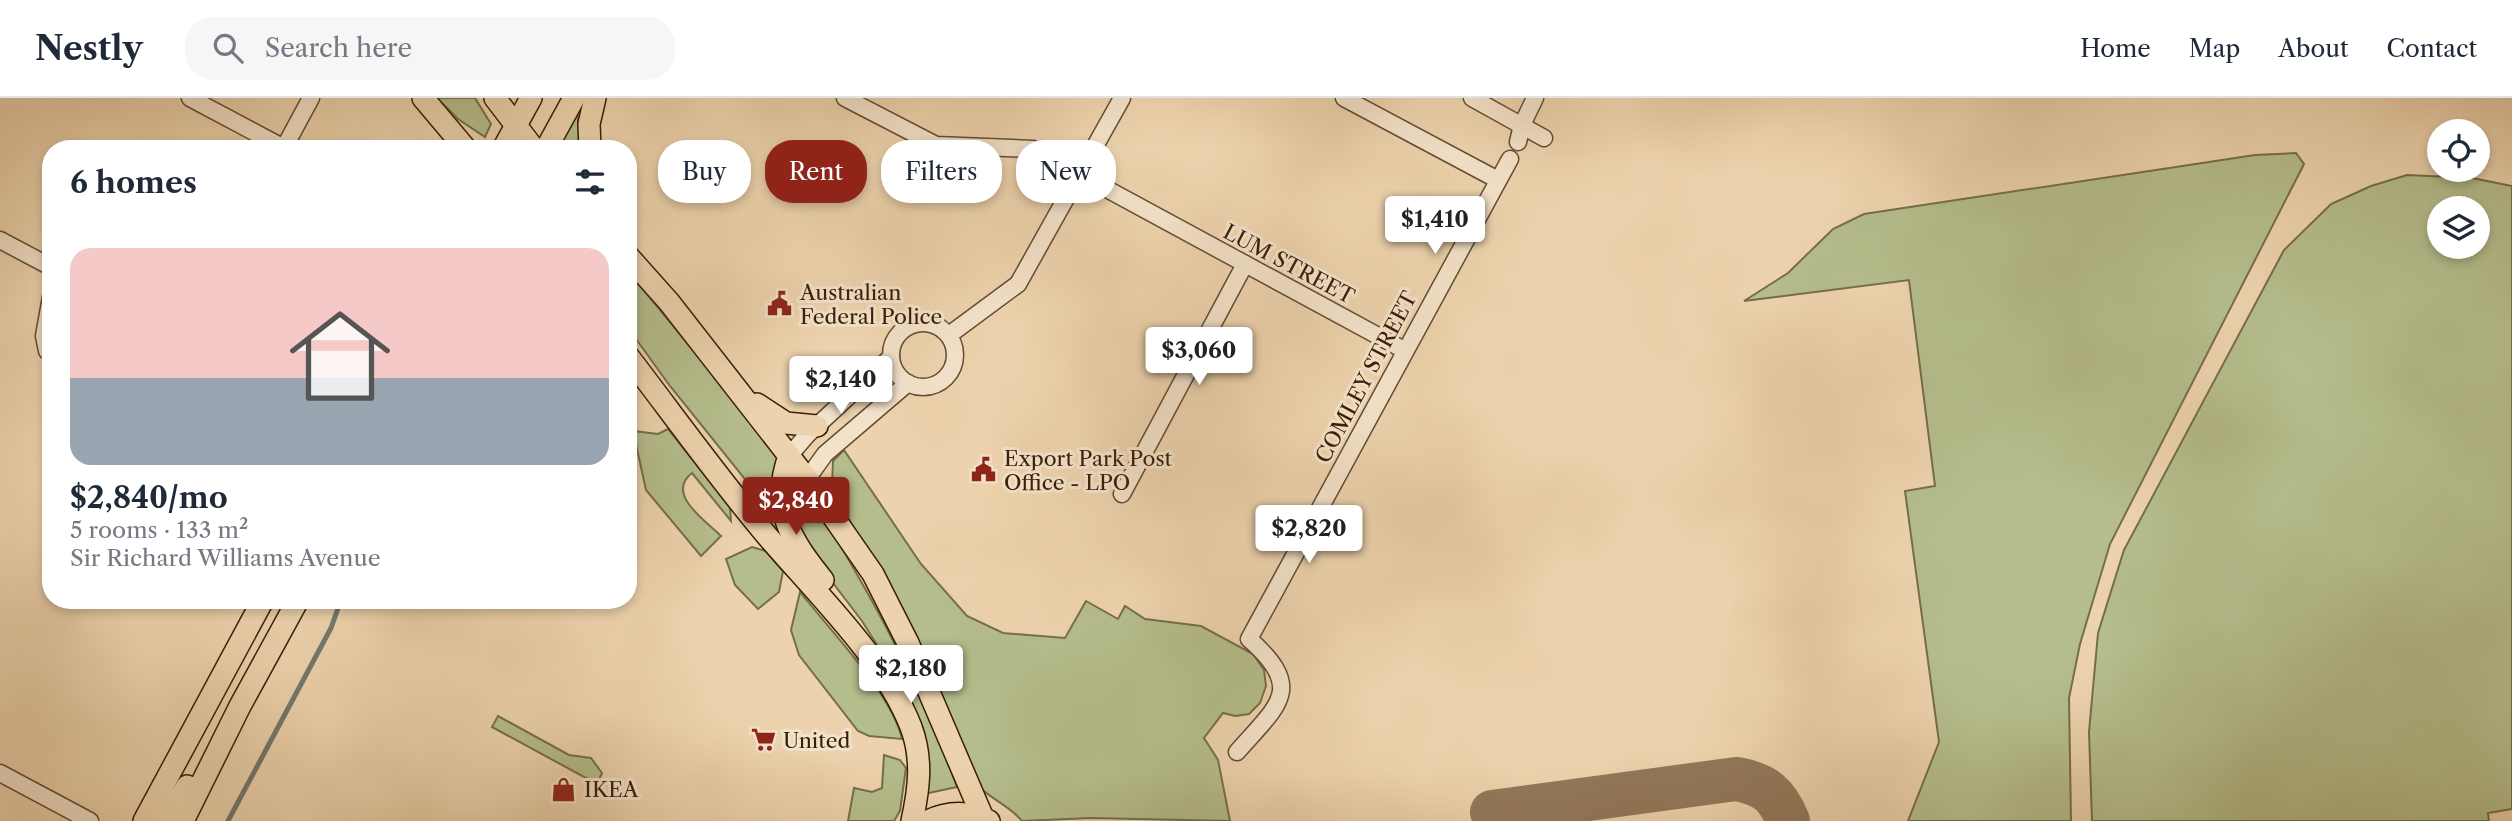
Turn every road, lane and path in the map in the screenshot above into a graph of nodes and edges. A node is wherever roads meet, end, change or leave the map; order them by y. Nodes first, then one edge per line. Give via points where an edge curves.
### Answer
1 (190, 98) edge
2 (311, 98) edge
3 (418, 98) edge
4 (423, 98) edge
5 (495, 98) edge
6 (531, 98) edge
7 (574, 98) edge
8 (595, 98) edge
9 (845, 98) edge
10 (1122, 98) edge
11 (1344, 98) edge
12 (1472, 98) edge
13 (1535, 98) edge
14 (1522, 125) junction
15 (516, 126) junction
16 (1544, 138) dead end
17 (269, 140) edge
18 (288, 140) edge
19 (441, 140) edge
20 (458, 140) edge
21 (508, 140) edge
22 (527, 140) edge
23 (551, 140) edge
24 (590, 140) edge
25 (1098, 140) edge
26 (1518, 142) dead end
27 (1016, 148) edge
28 (1510, 159) dead end
29 (1498, 180) junction
30 (1116, 194) edge
31 (1063, 203) edge
32 (0, 240) edge
33 (637, 253) edge
34 (42, 262) edge
35 (1245, 264) junction
36 (637, 266) edge
37 (669, 302) junction
38 (949, 335) junction
39 (1404, 350) junction
40 (891, 357) junction
41 (637, 368) edge
42 (908, 383) junction
43 (733, 385) junction
44 (817, 426) junction
45 (789, 456) junction
46 (807, 479) junction
47 (1122, 494) dead end
48 (258, 609) edge
49 (293, 609) edge
50 (867, 654) junction
51 (240, 706) junction
52 (1237, 752) dead end
53 (0, 773) edge
54 (986, 819) edge
55 (90, 821) edge
56 (144, 821) edge
57 (165, 821) edge
58 (183, 821) edge
59 (912, 821) edge
60 (928, 821) edge

1 - 17 street
2 - 18 street
3 - 19 main road
4 - 20 main road
5 - 15 main road
6 - 15 main road
7 - 23 main road
8 - 24 main road
9 - 27 street, LUM STREET via 936,145
10 - 25 street
11 - 29 street
12 - 14 street
13 - 14 street
14 - 16 street
14 - 26 street
15 - 21 main road
15 - 22 main road
28 - 29 street, COMLEY STREET
29 - 39 street, COMLEY STREET
30 - 35 street, LUM STREET
31 - 38 street via 1018,284
32 - 34 street
33 - 37 main road
35 - 39 street, LUM STREET
35 - 47 street
36 - 37 main road
37 - 43 main road
38 - 40 street via 932,324 912,325 896,337
38 - 42 street via 955,355 949,374 934,385
39 - 52 street, COMLEY STREET via 1249,639 1268,656 1283,691
40 - 42 street via 894,368
40 - 44 street
41 - 50 main road via 766,535
42 - 46 street via 825,454
43 - 44 main road via 786,423
43 - 45 main road
44 - 45 street
45 - 46 main road
45 - 50 main road via 781,496 793,540 839,601
46 - 54 main road via 886,596
48 - 56 main road
49 - 51 main road
50 - 59 main road via 912,729 920,765
51 - 57 main road
51 - 58 main road
53 - 55 street
54 - 60 main road via 948,814

